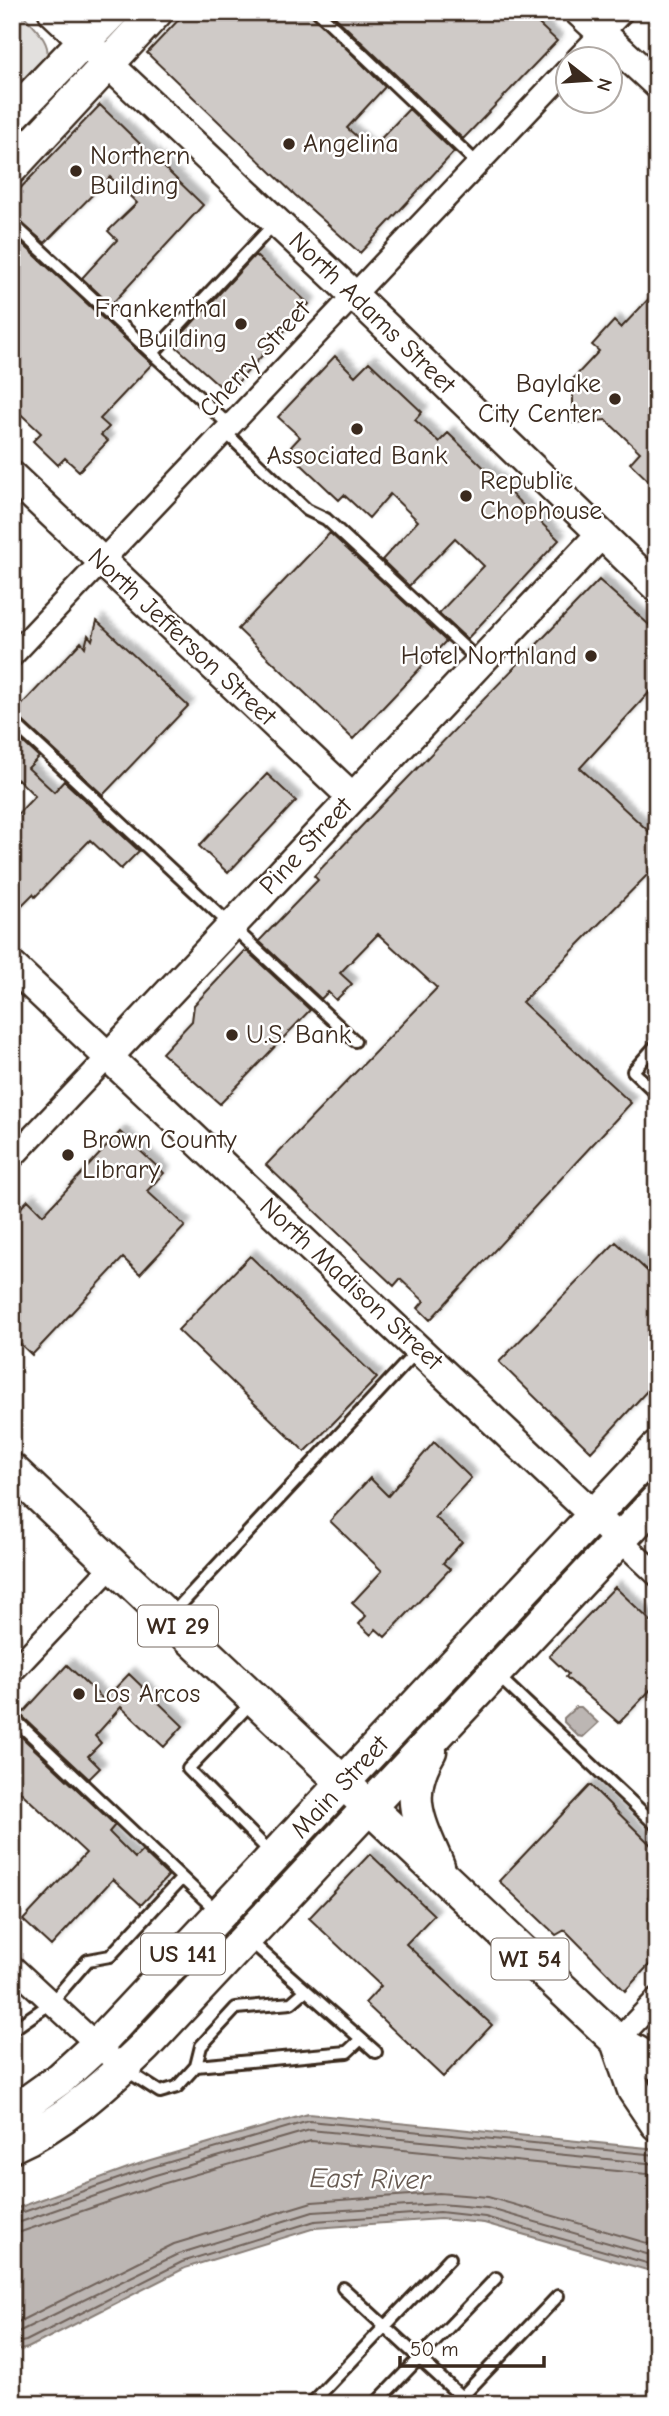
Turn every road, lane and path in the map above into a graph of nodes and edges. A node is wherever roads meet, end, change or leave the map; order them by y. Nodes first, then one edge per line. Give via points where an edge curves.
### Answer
1 (53, 12) edge
2 (112, 12) edge
3 (156, 12) edge
4 (318, 12) edge
5 (579, 12) edge
6 (622, 12) edge
7 (602, 33) junction
8 (84, 41) junction
9 (589, 46) edge
10 (109, 65) junction
11 (554, 84) edge
12 (657, 84) edge
13 (12, 116) edge
14 (478, 164) junction
15 (12, 167) edge
16 (276, 222) junction
17 (12, 223) edge
18 (354, 295) junction
19 (152, 355) junction
20 (227, 429) junction
21 (12, 476) edge
22 (600, 535) junction
23 (102, 561) junction
24 (657, 588) edge
25 (12, 656) edge
26 (481, 663) junction
27 (12, 720) edge
28 (352, 797) junction
29 (231, 925) junction
30 (12, 966) edge
31 (355, 1041) dead end
32 (657, 1044) edge
33 (109, 1056) junction
34 (657, 1094) edge
35 (12, 1158) edge
36 (420, 1348) junction
37 (657, 1448) edge
38 (12, 1470) edge
39 (657, 1500) edge
40 (594, 1515) junction
41 (620, 1540) junction
42 (113, 1565) junction
43 (657, 1575) edge
44 (169, 1618) junction
45 (12, 1672) edge
46 (496, 1674) junction
47 (255, 1699) junction
48 (12, 1717) edge
49 (444, 1728) junction
50 (343, 1783) junction
51 (369, 1807) junction
52 (657, 1826) edge
53 (275, 1857) junction
54 (443, 1877) junction
55 (182, 1878) junction
56 (221, 1914) junction
57 (245, 1937) junction
58 (12, 1966) edge
59 (306, 1990) junction
60 (657, 1999) edge
61 (51, 2003) junction
62 (13, 2027) edge
63 (361, 2039) junction
64 (617, 2041) junction
65 (96, 2046) junction
66 (376, 2052) dead end
67 (657, 2064) edge
68 (196, 2066) junction
69 (122, 2068) junction
70 (12, 2113) edge
71 (657, 2124) edge
72 (12, 2146) edge
73 (450, 2258) dead end
74 (496, 2278) dead end
75 (343, 2288) dead end
76 (558, 2296) dead end
77 (384, 2326) junction
78 (418, 2357) junction
79 (462, 2401) edge
80 (311, 2404) edge
81 (375, 2404) edge

1 - 8 main road, North Adams Street
2 - 8 main road
3 - 10 main road
4 - 14 lane
5 - 7 main road
6 - 7 street
7 - 9 street
7 - 12 main road
8 - 10 main road, North Adams Street
8 - 13 main road
10 - 15 main road
10 - 16 main road, North Adams Street
11 - 14 street, Cherry Street
14 - 18 street, Cherry Street
16 - 18 main road, North Adams Street
16 - 19 lane
17 - 19 lane
18 - 20 street, Cherry Street
18 - 22 main road, North Adams Street
19 - 20 lane
20 - 23 street, Cherry Street
20 - 26 lane via 307,510 326,519
21 - 23 main road, North Jefferson Street
22 - 24 main road, North Adams Street
22 - 26 main road, Pine Street
23 - 25 street, Cherry Street
23 - 28 main road, North Jefferson Street
26 - 28 main road, Pine Street
27 - 29 lane
28 - 29 main road, Pine Street
29 - 31 lane
29 - 33 main road, Pine Street
30 - 33 main road, North Madison Street
32 - 34 lane via 633,1071
33 - 35 street, Pine Street
33 - 36 main road, North Madison Street
36 - 40 main road, North Madison Street
36 - 44 lane
37 - 40 main road, Main Street / US 141
38 - 42 main road, WI 29
39 - 41 main road, Main Street / US 141
40 - 41 main road, North Madison Street
40 - 50 main road, Main Street / US 141
41 - 43 street, North Madison Street
41 - 46 main road, Main Street / US 141
42 - 44 main road, WI 29
42 - 45 street
44 - 47 main road, WI 29
46 - 49 main road, Main Street / US 141
46 - 52 lane
47 - 50 main road, WI 29
47 - 53 lane via 188,1769
48 - 55 lane
49 - 51 main road, Main Street / US 141
49 - 54 main road via 414,1790 418,1816
50 - 51 main road, WI 29
50 - 53 main road, Main Street / US 141
51 - 54 main road, WI 54
51 - 57 main road, Main Street / US 141
53 - 56 main road, Main Street / US 141
54 - 64 main road, WI 54
55 - 56 lane
55 - 61 lane via 110,1956 88,1960
56 - 65 main road, Main Street / US 141
57 - 59 lane
57 - 69 main road, Main Street / US 141
58 - 61 street
59 - 63 lane
59 - 68 lane via 291,2003 236,2008 201,2046
60 - 64 street
61 - 62 lane
61 - 65 street
63 - 66 lane
63 - 68 lane via 347,2052
64 - 67 main road, WI 54
64 - 71 main road, WI 54 via 634,2090
65 - 69 street
65 - 70 main road, Main Street / US 141
68 - 69 lane via 177,2087 160,2092
69 - 72 main road, Main Street / US 141 via 63,2117
73 - 77 lane
74 - 78 lane
75 - 77 lane
76 - 79 lane
77 - 78 lane
77 - 80 lane
78 - 79 lane
78 - 81 lane

